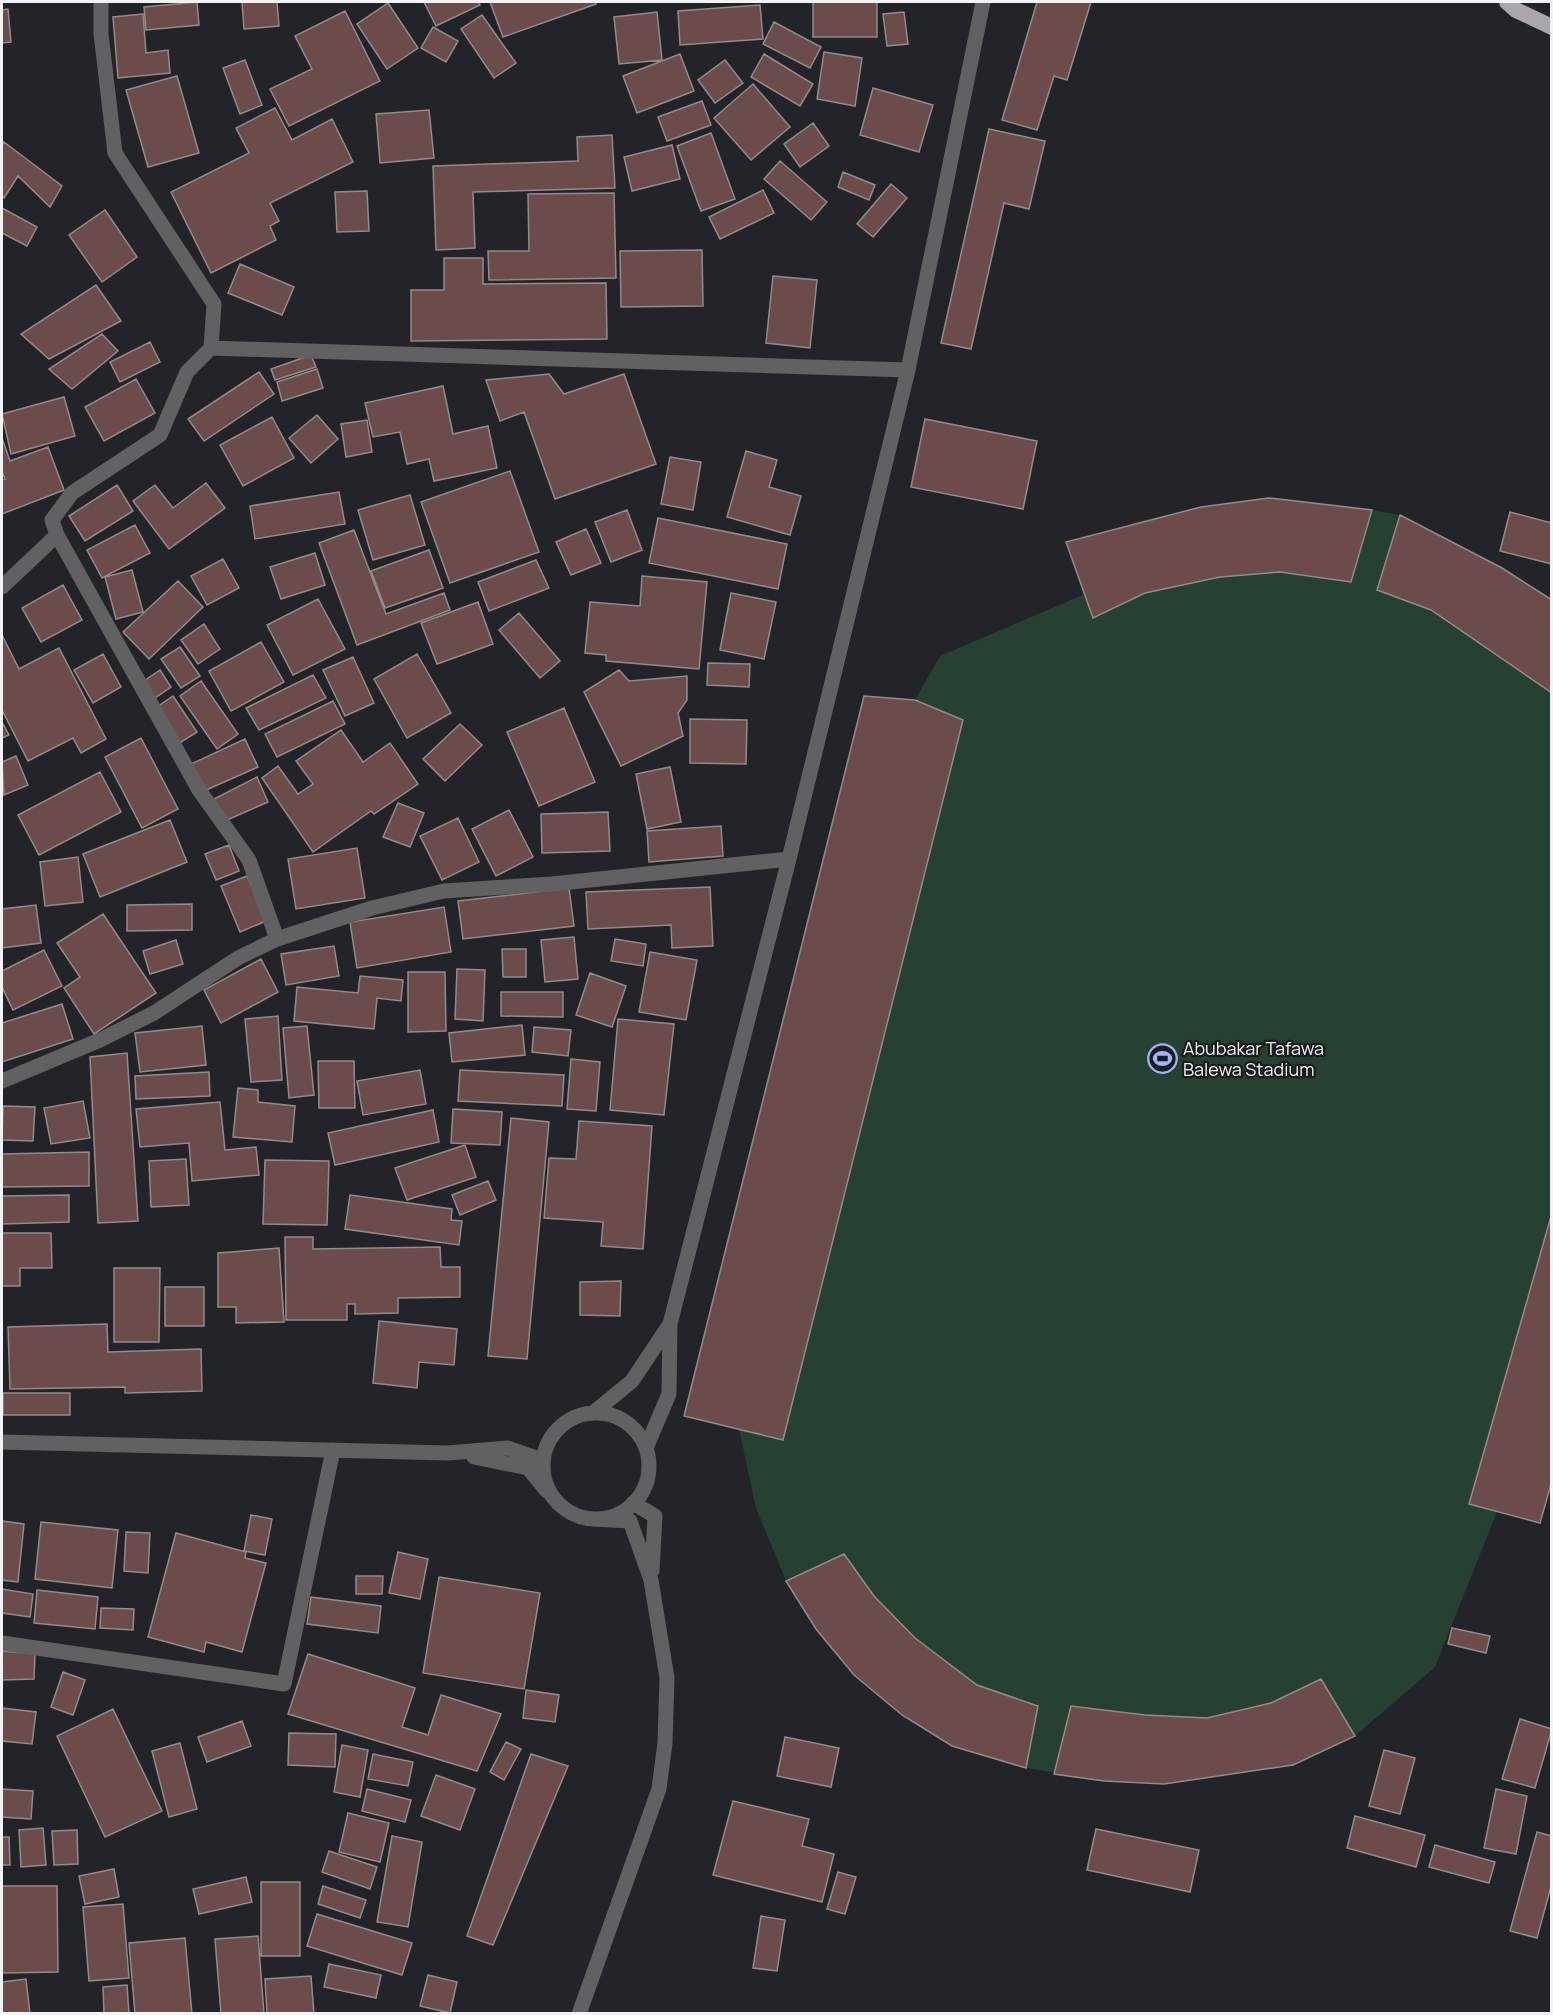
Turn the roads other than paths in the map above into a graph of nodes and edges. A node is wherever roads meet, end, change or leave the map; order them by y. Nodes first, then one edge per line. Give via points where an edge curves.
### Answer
1 (101, 2) edge
2 (983, 2) edge
3 (1507, 2) edge
4 (1551, 27) edge
5 (211, 348) junction
6 (909, 370) junction
7 (57, 535) junction
8 (2, 587) edge
9 (789, 858) junction
10 (278, 939) junction
11 (2, 1081) edge
12 (669, 1324) junction
13 (593, 1413) junction
14 (2, 1442) edge
15 (646, 1448) junction
16 (333, 1450) junction
17 (448, 1453) junction
18 (542, 1460) junction
19 (633, 1503) junction
20 (559, 1505) junction
21 (592, 1519) junction
22 (651, 1580) junction
23 (2, 1643) edge
24 (579, 2013) edge

1 - 5 street via 114,153 214,304
2 - 6 street
3 - 4 highway
5 - 6 street
5 - 7 street via 187,372 160,435 72,493 52,520
6 - 9 street
7 - 8 street
7 - 10 street via 199,790 249,860
9 - 10 street via 552,884 444,891 372,908
9 - 12 street
10 - 11 street via 238,958 154,1013
12 - 13 street via 632,1381
12 - 15 street via 669,1394
13 - 15 street via 625,1422
13 - 18 street via 575,1417 559,1428 548,1442
14 - 16 street
15 - 19 street via 647,1477 643,1491
16 - 17 street
16 - 23 street via 284,1684
17 - 18 street via 508,1448
17 - 20 street via 528,1468
18 - 20 street via 546,1484
19 - 21 street via 621,1512
19 - 22 street via 655,1516
20 - 21 street
21 - 22 street via 630,1521
22 - 24 street via 667,1678 659,1789

